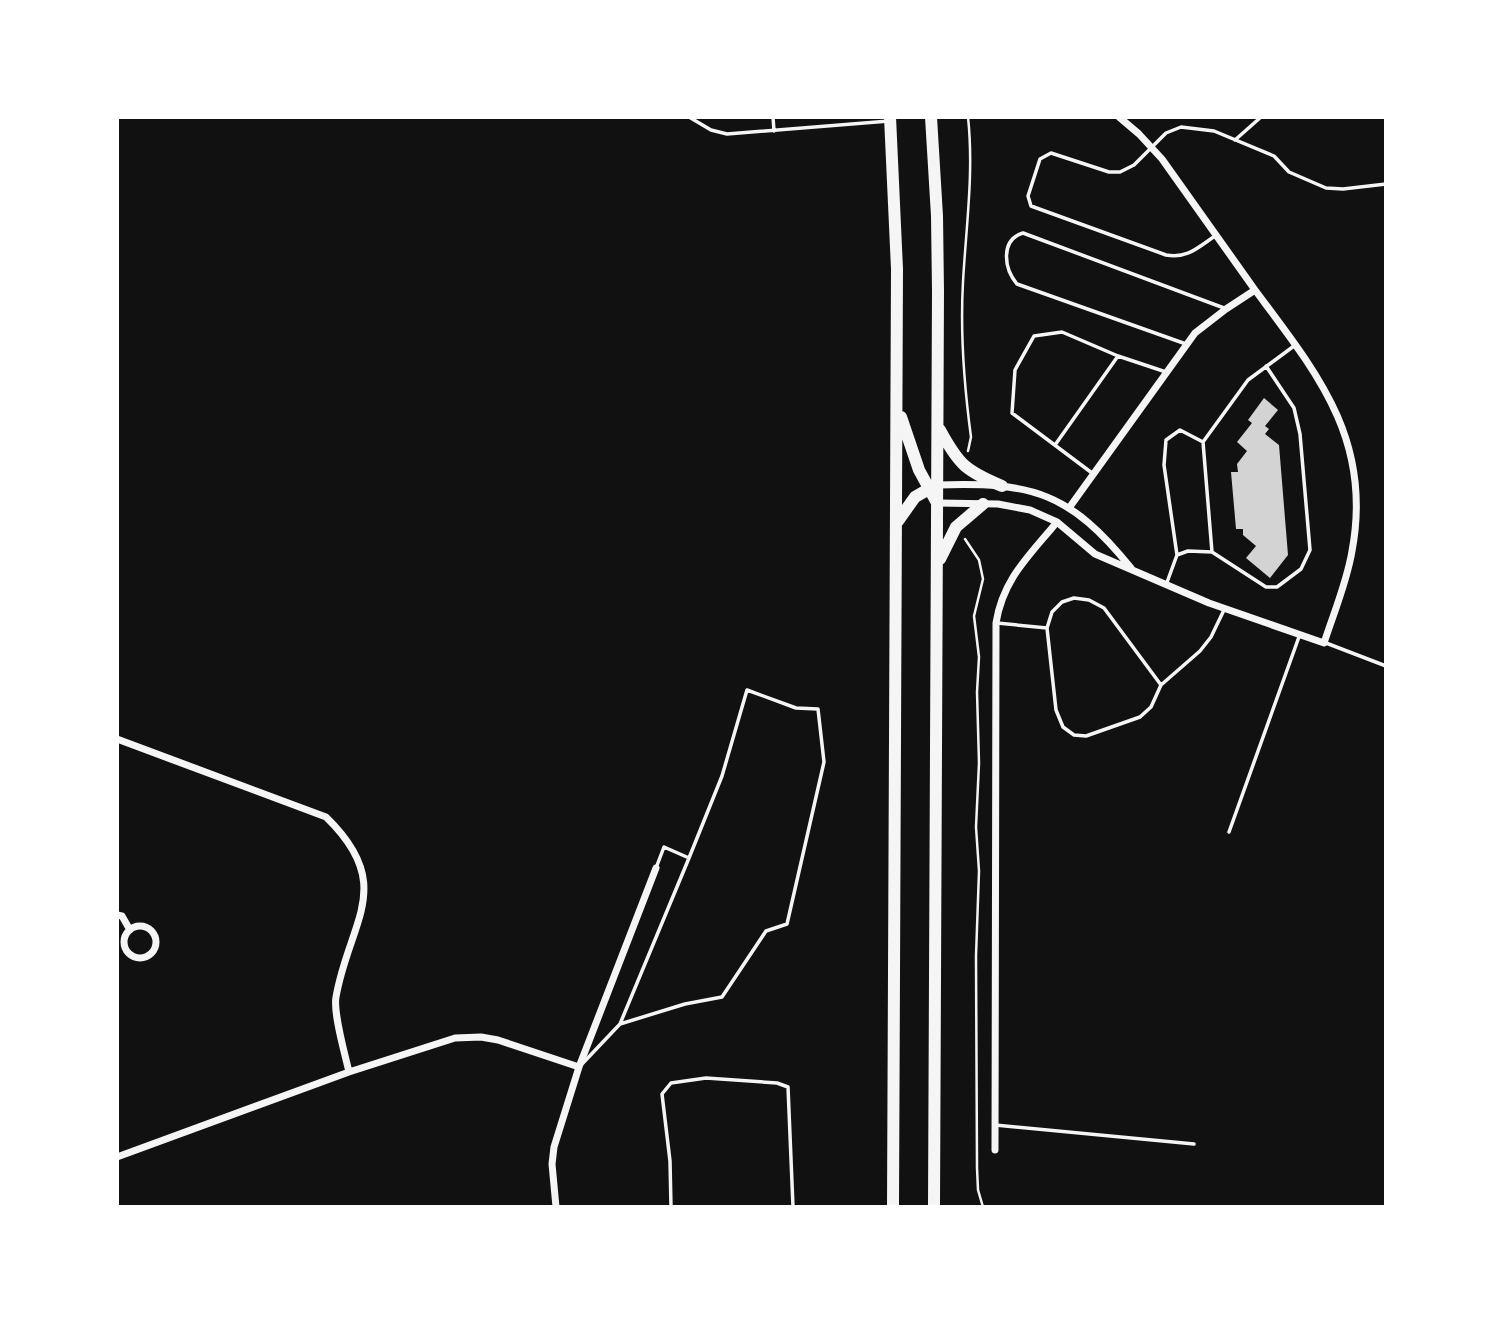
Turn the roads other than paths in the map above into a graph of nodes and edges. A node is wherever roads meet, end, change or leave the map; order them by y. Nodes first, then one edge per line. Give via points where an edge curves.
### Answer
1 (689, 117) edge
2 (773, 117) edge
3 (931, 117) edge
4 (1119, 117) edge
5 (1261, 117) edge
6 (891, 119) edge
7 (774, 131) junction
8 (1235, 139) junction
9 (1151, 147) junction
10 (1386, 184) edge
11 (1217, 235) junction
12 (1255, 290) junction
13 (1226, 309) junction
14 (1186, 344) junction
15 (1296, 344) junction
16 (1118, 356) junction
17 (1266, 366) junction
18 (1166, 372) junction
19 (897, 403) junction
20 (938, 426) junction
21 (1203, 442) junction
22 (1055, 445) junction
23 (1094, 474) junction
24 (1002, 486) junction
25 (933, 487) junction
26 (938, 503) junction
27 (983, 504) junction
28 (1069, 508) junction
29 (1057, 522) junction
30 (896, 524) junction
31 (1212, 552) junction
32 (1177, 555) junction
33 (937, 566) junction
34 (1131, 568) junction
35 (1166, 585) junction
36 (1224, 608) junction
37 (996, 623) junction
38 (1047, 628) junction
39 (1300, 634) junction
40 (1324, 643) junction
41 (1386, 666) edge
42 (1161, 685) junction
43 (117, 739) edge
44 (1228, 832) dead end
45 (689, 858) junction
46 (656, 868) joint
47 (117, 915) edge
48 (130, 930) junction
49 (620, 1024) junction
50 (579, 1067) junction
51 (349, 1072) junction
52 (995, 1125) junction
53 (1194, 1144) dead end
54 (995, 1150) dead end
55 (117, 1157) edge
56 (555, 1207) edge
57 (671, 1207) edge
58 (793, 1207) edge
59 (893, 1207) edge
60 (934, 1207) edge

1 - 7 lane via 727,134
2 - 7 lane
3 - 20 highway via 937,216
4 - 9 street
5 - 8 lane
6 - 7 lane
6 - 19 highway
8 - 9 lane via 1181,127 1166,132
8 - 10 lane via 1274,156 1289,172 1326,188
9 - 11 street
9 - 11 lane via 1134,165 1108,173 1051,153 1040,159 1028,196 1031,206 1166,256 1186,255
11 - 12 street
12 - 13 street
12 - 15 street
13 - 14 street
13 - 14 lane via 1023,233 1008,243 1010,276 1017,284
14 - 18 street
15 - 17 lane
15 - 40 street via 1340,418 1355,475 1352,552
16 - 18 lane
16 - 22 lane
16 - 22 lane via 1062,332 1034,336 1015,370 1012,413
17 - 21 lane via 1248,380
17 - 31 lane via 1294,408 1310,550 1301,569 1277,587 1266,587
18 - 23 street
19 - 25 highway via 910,447
19 - 30 highway
20 - 24 highway via 965,468
20 - 25 highway
21 - 31 lane
21 - 32 lane via 1180,430 1166,440 1164,465
22 - 23 lane
23 - 28 street
24 - 25 street
24 - 28 street via 1035,492
25 - 26 highway
25 - 30 highway via 915,497
26 - 27 street
26 - 33 highway
27 - 29 street via 1014,506
27 - 33 highway via 956,527
28 - 34 street via 1107,538
29 - 34 street via 1095,554
29 - 37 street via 1005,589
30 - 59 highway
31 - 32 lane
32 - 35 lane
33 - 60 highway
34 - 35 street
35 - 36 street
36 - 39 street
36 - 42 lane via 1200,651
37 - 38 lane
37 - 52 street
38 - 42 lane via 1052,612 1062,602 1089,600 1104,608
38 - 42 lane via 1056,710 1063,727 1074,734 1086,736 1140,717 1151,707
39 - 40 street
39 - 44 lane
40 - 41 lane
43 - 51 street via 326,817 342,833 364,877 359,927 335,1000
45 - 46 lane via 664,847
45 - 49 lane
45 - 49 lane via 722,776 747,690 796,708 818,709 824,762 787,924 766,931 722,997
46 - 50 street
47 - 48 street
48 - 48 street via 142,926 152,931 156,946 150,955 135,957 127,951 124,941
49 - 50 lane
50 - 51 street via 481,1037 455,1038
50 - 56 street via 554,1147
51 - 55 street
52 - 53 lane
52 - 54 street
57 - 58 lane via 662,1094 671,1083 706,1078 788,1087

